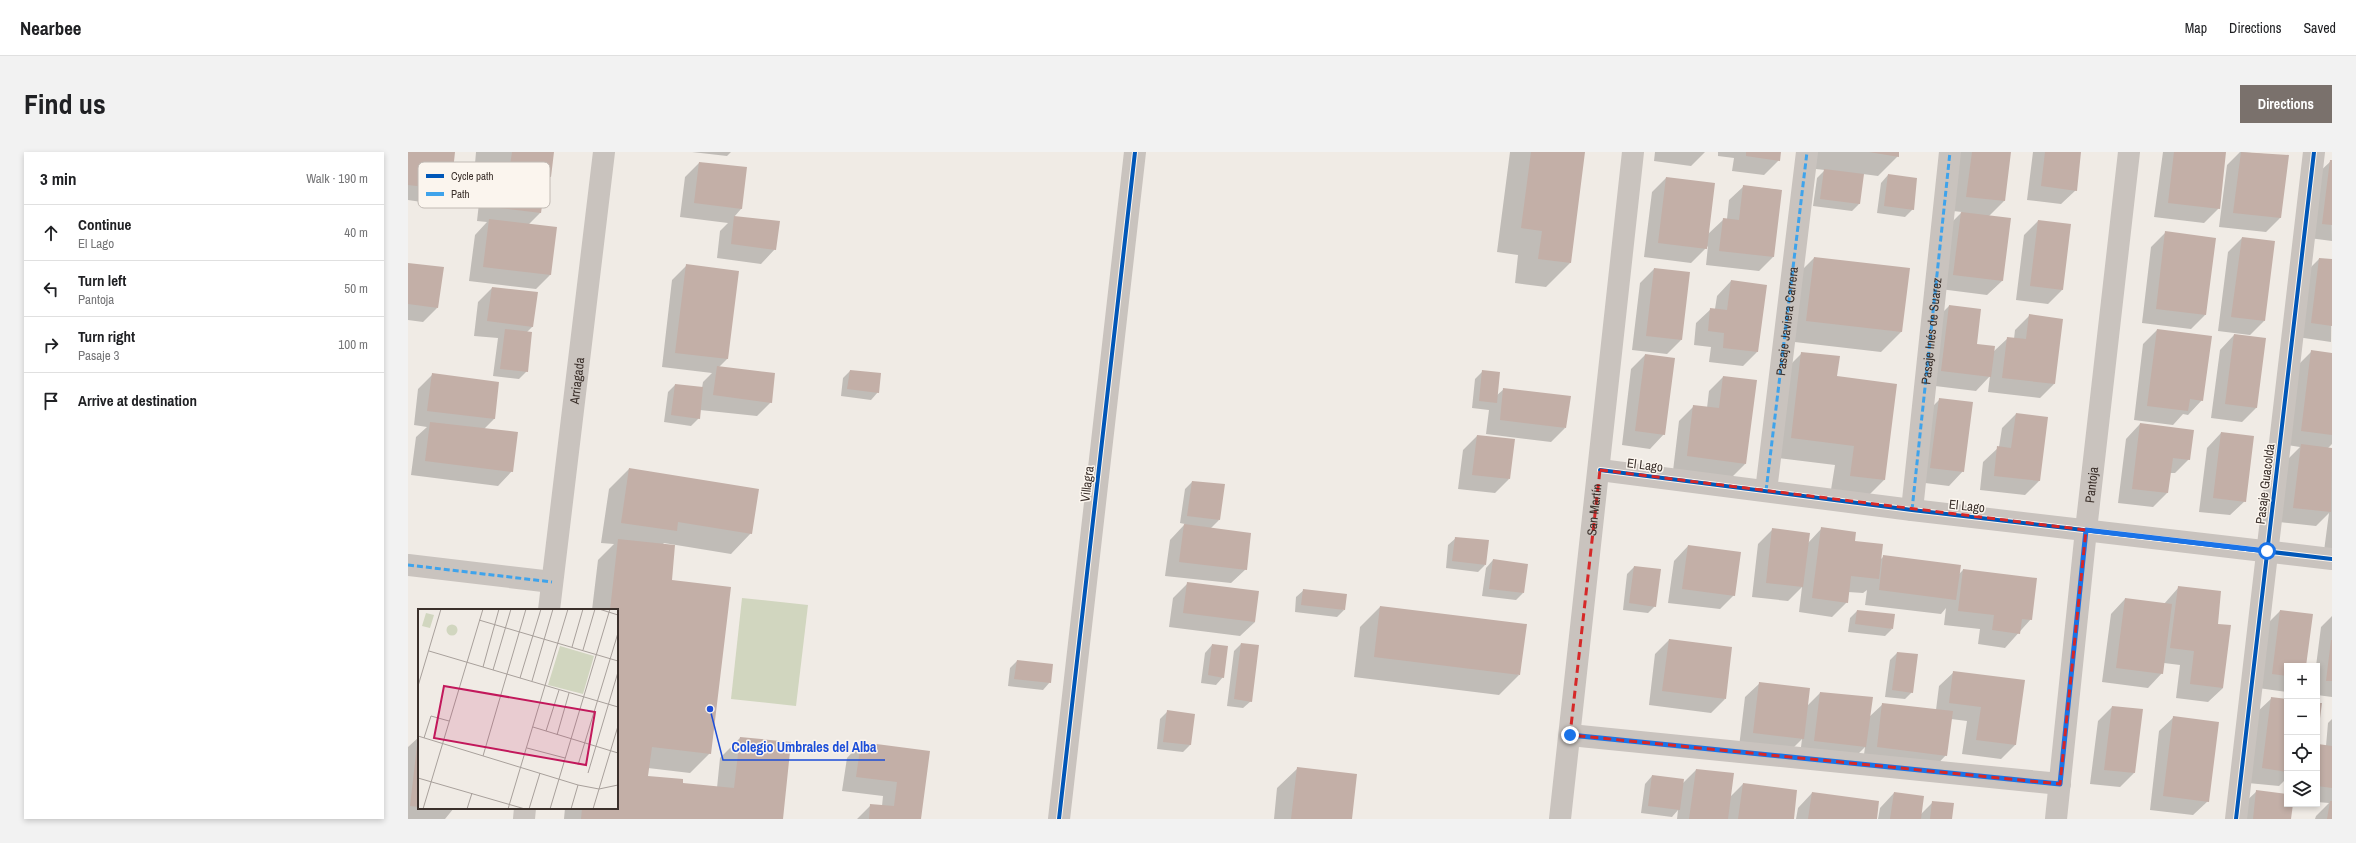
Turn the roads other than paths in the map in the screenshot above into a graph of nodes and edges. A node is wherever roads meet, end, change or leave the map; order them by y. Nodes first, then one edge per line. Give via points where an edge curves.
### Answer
1 (604, 152) edge
2 (1135, 152) edge
3 (1633, 152) edge
4 (1807, 152) edge
5 (1950, 152) edge
6 (2130, 152) edge
7 (2314, 152) edge
8 (1600, 470) junction
9 (1766, 491) junction
10 (1912, 510) junction
11 (2086, 530) junction
12 (2267, 551) junction
13 (2332, 559) edge
14 (408, 565) edge
15 (552, 582) junction
16 (549, 609) edge
17 (1570, 735) junction
18 (2060, 784) junction
19 (525, 809) edge
20 (524, 819) edge
21 (1059, 819) edge
22 (1560, 819) edge
23 (2056, 819) edge
24 (2236, 819) edge

1 - 15 street, Arriagada
2 - 21 street, Villagra
3 - 8 street, San Martín
4 - 9 street, Pasaje Javiera Carrera
5 - 10 street, Pasaje Inés de Suarez
6 - 11 street, Pantoja
7 - 12 street, Pasaje Guacolda
8 - 9 street, El Lago
8 - 17 street, San Martín
9 - 10 street, El Lago
10 - 11 street, El Lago
11 - 12 street, El Lago
11 - 18 street, Pantoja
12 - 13 street, El Lago
12 - 24 street, Pasaje Guacolda
14 - 15 street
15 - 16 street, Arriagada
17 - 18 street
17 - 22 street, San Martín
18 - 23 street, Pantoja
19 - 20 street

